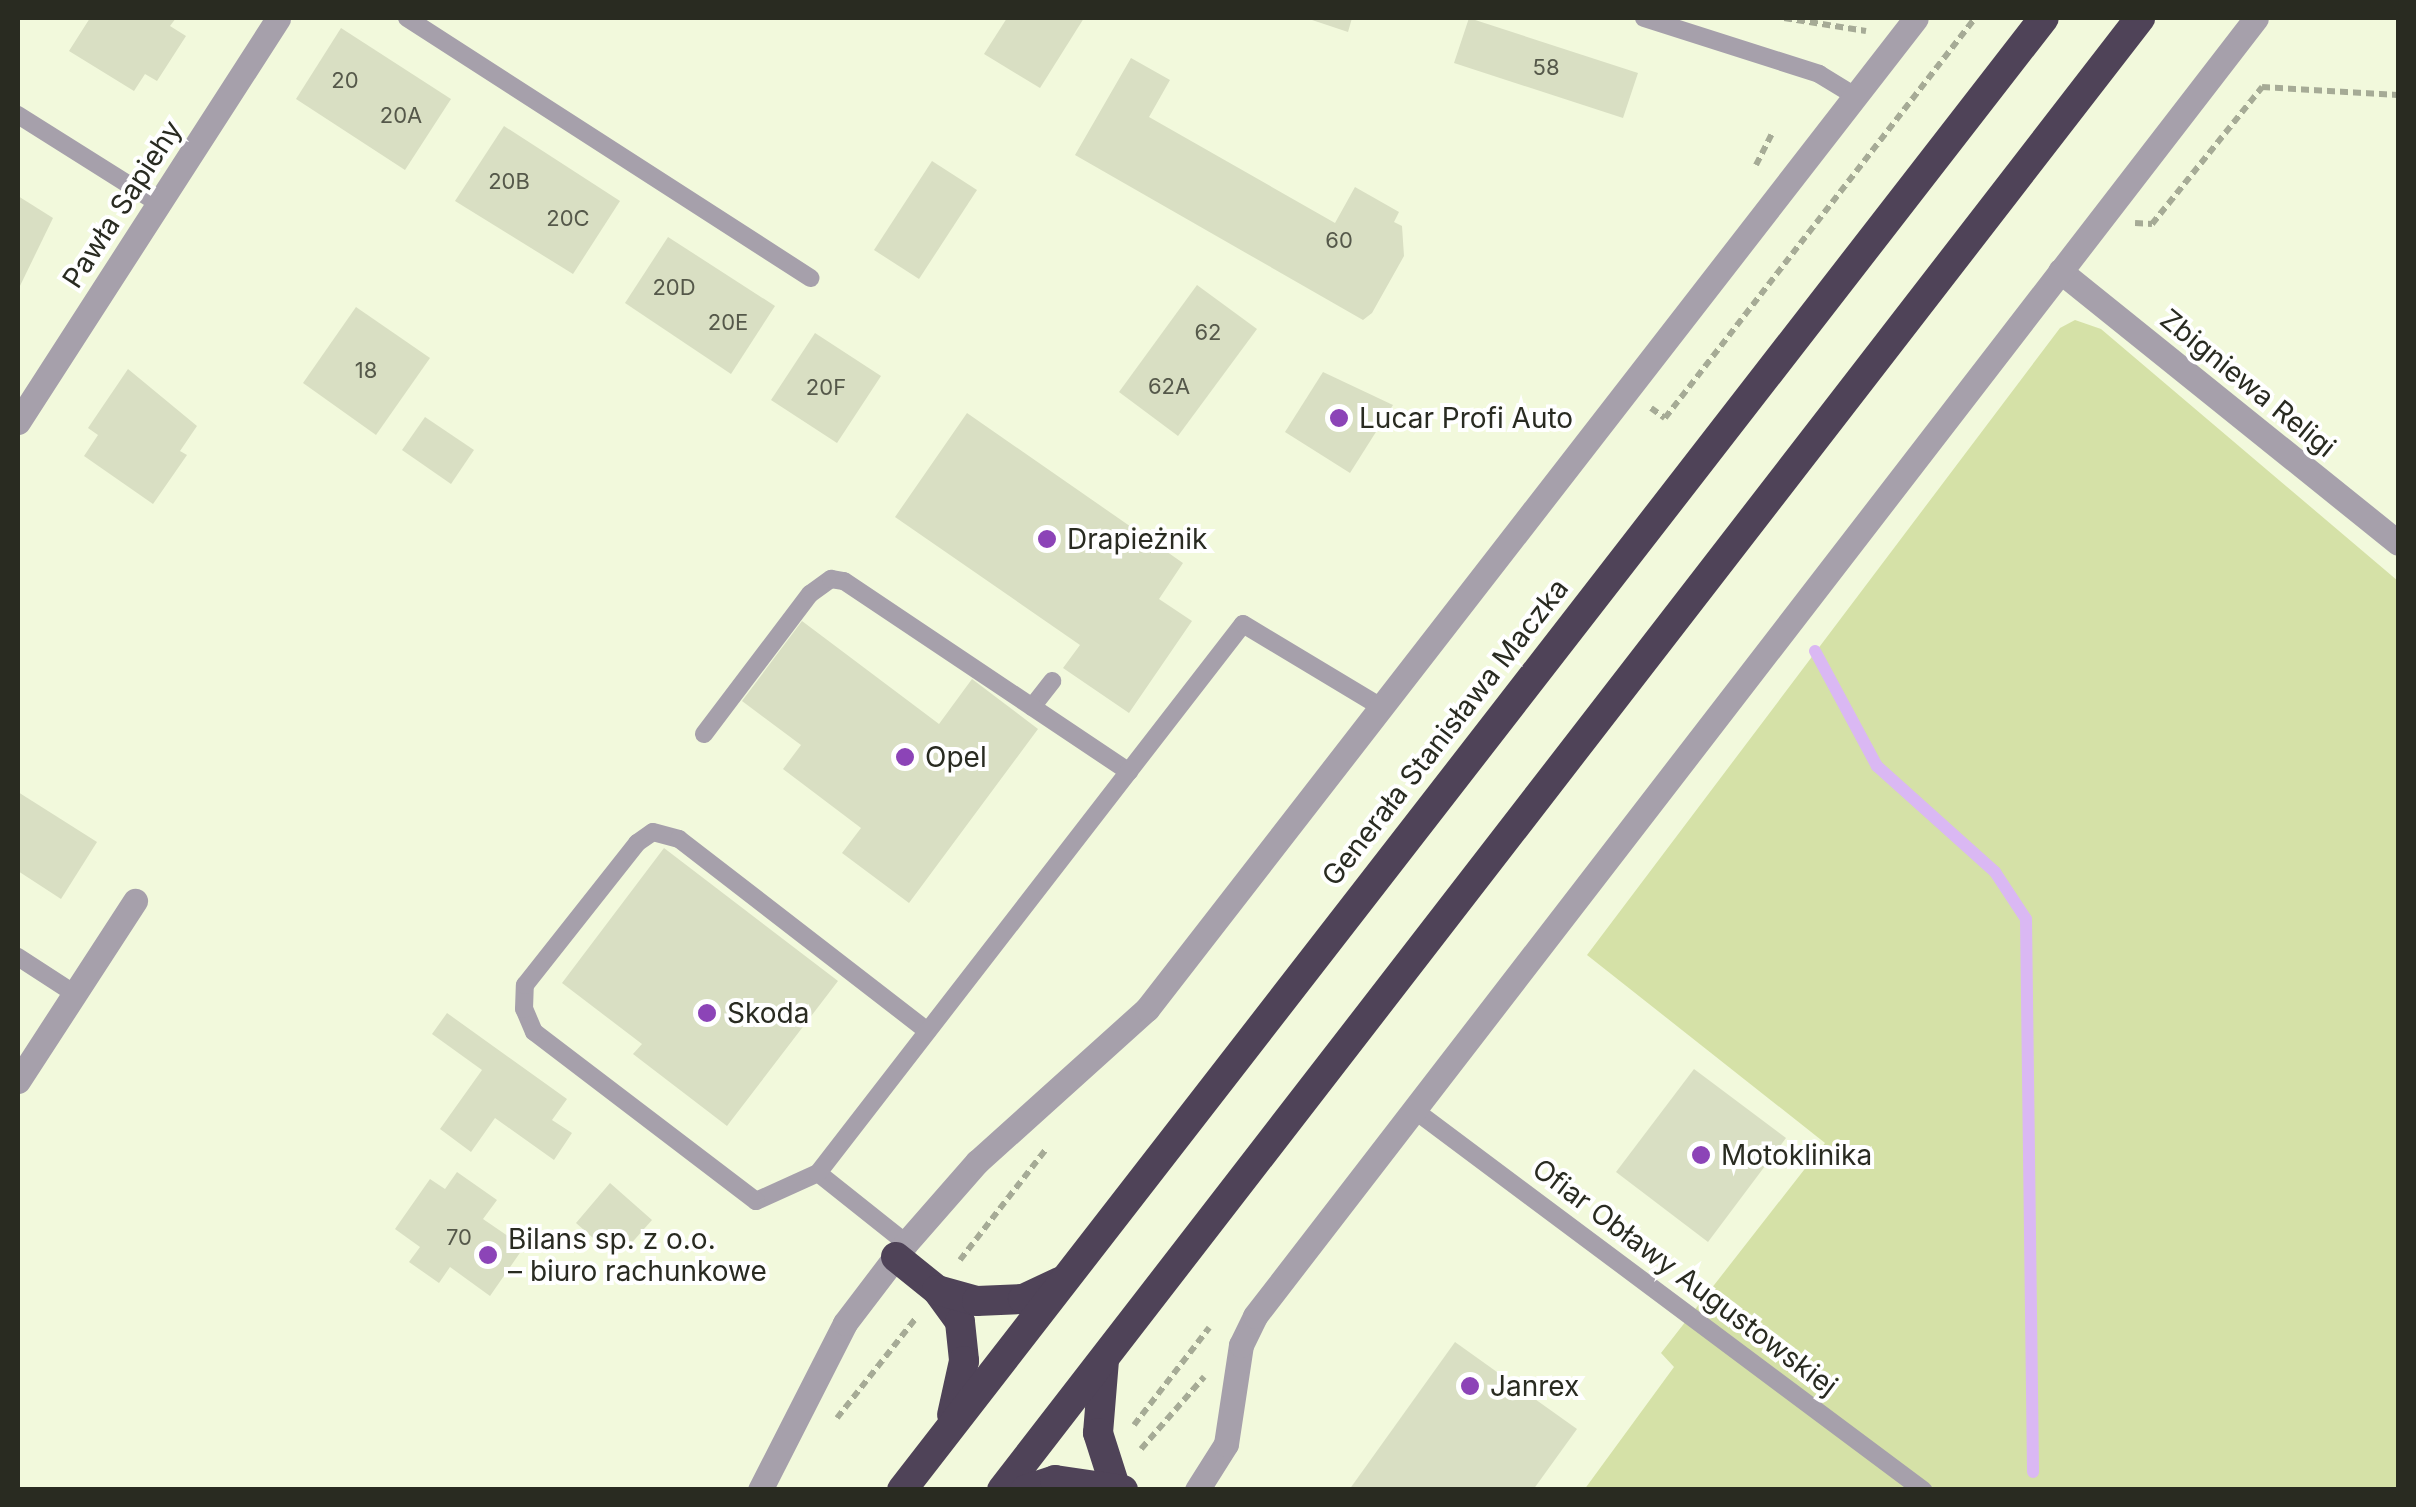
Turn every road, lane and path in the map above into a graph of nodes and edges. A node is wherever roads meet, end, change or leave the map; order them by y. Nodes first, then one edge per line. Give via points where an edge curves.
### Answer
1 (278, 18) edge
2 (407, 18) edge
3 (1644, 18) edge
4 (1784, 18) edge
5 (1916, 18) edge
6 (1975, 18) edge
7 (2044, 18) edge
8 (2140, 18) edge
9 (2256, 18) edge
10 (1876, 35) dead end
11 (2398, 95) edge
12 (1855, 96) junction
13 (18, 116) edge
14 (158, 203) junction
15 (2127, 217) dead end
16 (2060, 270) junction
17 (810, 278) dead end
18 (1642, 402) dead end
19 (18, 422) edge
20 (2398, 543) edge
21 (1052, 681) dead end
22 (1032, 707) junction
23 (1383, 708) junction
24 (704, 734) dead end
25 (1129, 772) junction
26 (135, 901) dead end
27 (18, 956) edge
28 (75, 994) junction
29 (927, 1031) junction
30 (18, 1081) edge
31 (1413, 1108) junction
32 (1053, 1141) dead end
33 (818, 1173) junction
34 (901, 1250) junction
35 (957, 1264) dead end
36 (1064, 1280) junction
37 (928, 1301) junction
38 (1105, 1357) junction
39 (946, 1432) junction
40 (824, 1434) dead end
41 (1118, 1486) edge
42 (760, 1490) edge
43 (902, 1490) edge
44 (1002, 1490) edge
45 (1025, 1490) edge
46 (1197, 1490) edge
47 (1923, 1490) edge

1 - 14 street, Pawła Sapiehy
2 - 17 lane
3 - 12 lane via 1819,74
4 - 10 path
5 - 12 street
6 - 18 path via 1665,418
7 - 36 highway, Generała Stanisława Maczka
8 - 38 highway
9 - 16 street
11 - 15 path via 2262,86 2152,224
12 - 23 street
13 - 14 lane
14 - 19 street, Pawła Sapiehy
16 - 20 street, Zbigniewa Religi
16 - 31 street
21 - 22 lane
22 - 24 lane via 832,579 810,594
22 - 25 lane
23 - 25 lane via 1244,624
23 - 34 street via 1147,1009 977,1162
25 - 29 lane
26 - 28 street
27 - 28 lane
28 - 30 street
29 - 33 lane
29 - 33 lane via 679,838 652,832 526,985 524,1009 534,1032 756,1201
31 - 46 street via 1247,1329 1226,1444
31 - 47 lane, Ofiar Obławy Augustowskiej
32 - 35 path
33 - 34 lane
34 - 37 highway
34 - 42 street via 845,1324
36 - 37 highway via 1023,1299
36 - 39 highway, Generała Stanisława Maczka
37 - 39 highway via 960,1322 964,1360
37 - 40 path
38 - 41 highway via 1098,1433
38 - 44 highway
39 - 43 highway, Generała Stanisława Maczka
41 - 45 highway via 1056,1480

